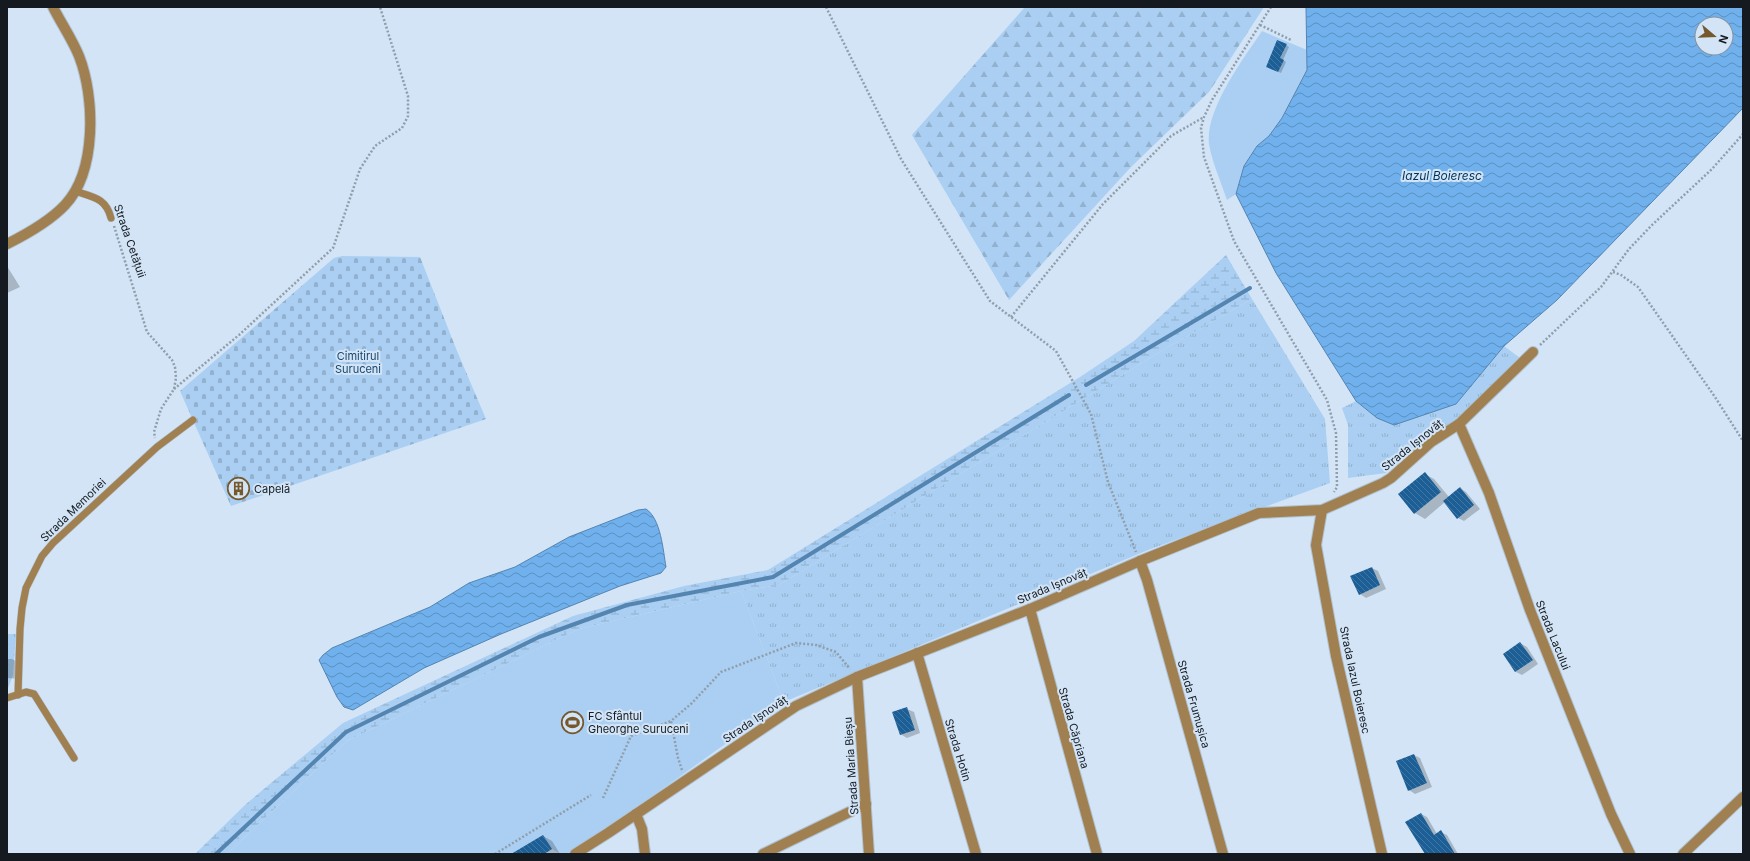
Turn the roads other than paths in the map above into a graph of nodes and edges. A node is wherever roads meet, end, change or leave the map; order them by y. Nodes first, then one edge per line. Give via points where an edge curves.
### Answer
1 (53, 7) edge
2 (75, 191) junction
3 (111, 218) road end
4 (7, 244) edge
5 (1533, 352) road end
6 (193, 420) dead end
7 (1459, 424) junction
8 (1322, 510) junction
9 (1140, 561) junction
10 (1030, 609) junction
11 (916, 653) junction
12 (857, 677) junction
13 (18, 695) junction
14 (7, 698) edge
15 (74, 758) dead end
16 (1743, 797) edge
17 (866, 804) junction
18 (636, 814) junction
19 (575, 854) edge
20 (645, 854) edge
21 (763, 854) edge
22 (869, 854) edge
23 (976, 854) edge
24 (1097, 854) edge
25 (1223, 854) edge
26 (1382, 854) edge
27 (1630, 854) edge
28 (1683, 854) edge

1 - 2 street via 79,55 88,92 90,132 82,176
2 - 3 lane, Strada Cetățuii via 104,202 109,207
2 - 4 street via 52,217
5 - 7 street, Strada Ișnovăț
6 - 13 lane, Strada Memoriei via 157,447 42,556 26,588 22,608
7 - 8 street, Strada Ișnovăț via 1431,442 1391,478
7 - 27 street, Strada Lacului via 1489,492 1530,610 1610,814
8 - 9 street, Strada Ișnovăț via 1259,513
8 - 26 street, Strada Iazul Boieresc via 1316,545 1336,656
9 - 10 street, Strada Ișnovăț
9 - 25 street, Strada Frumușica
10 - 11 street, Strada Ișnovăț
10 - 24 street, Strada Căpriana
11 - 12 street, Strada Ișnovăț
11 - 23 street, Strada Hotin
12 - 17 street, Strada Maria Bieșu
12 - 18 street, Strada Ișnovăț via 796,706
13 - 14 lane
13 - 15 lane via 26,692 34,694
16 - 28 street
17 - 21 street
17 - 22 street, Strada Maria Bieșu
18 - 19 street, Strada Ișnovăț
18 - 20 street via 642,829

